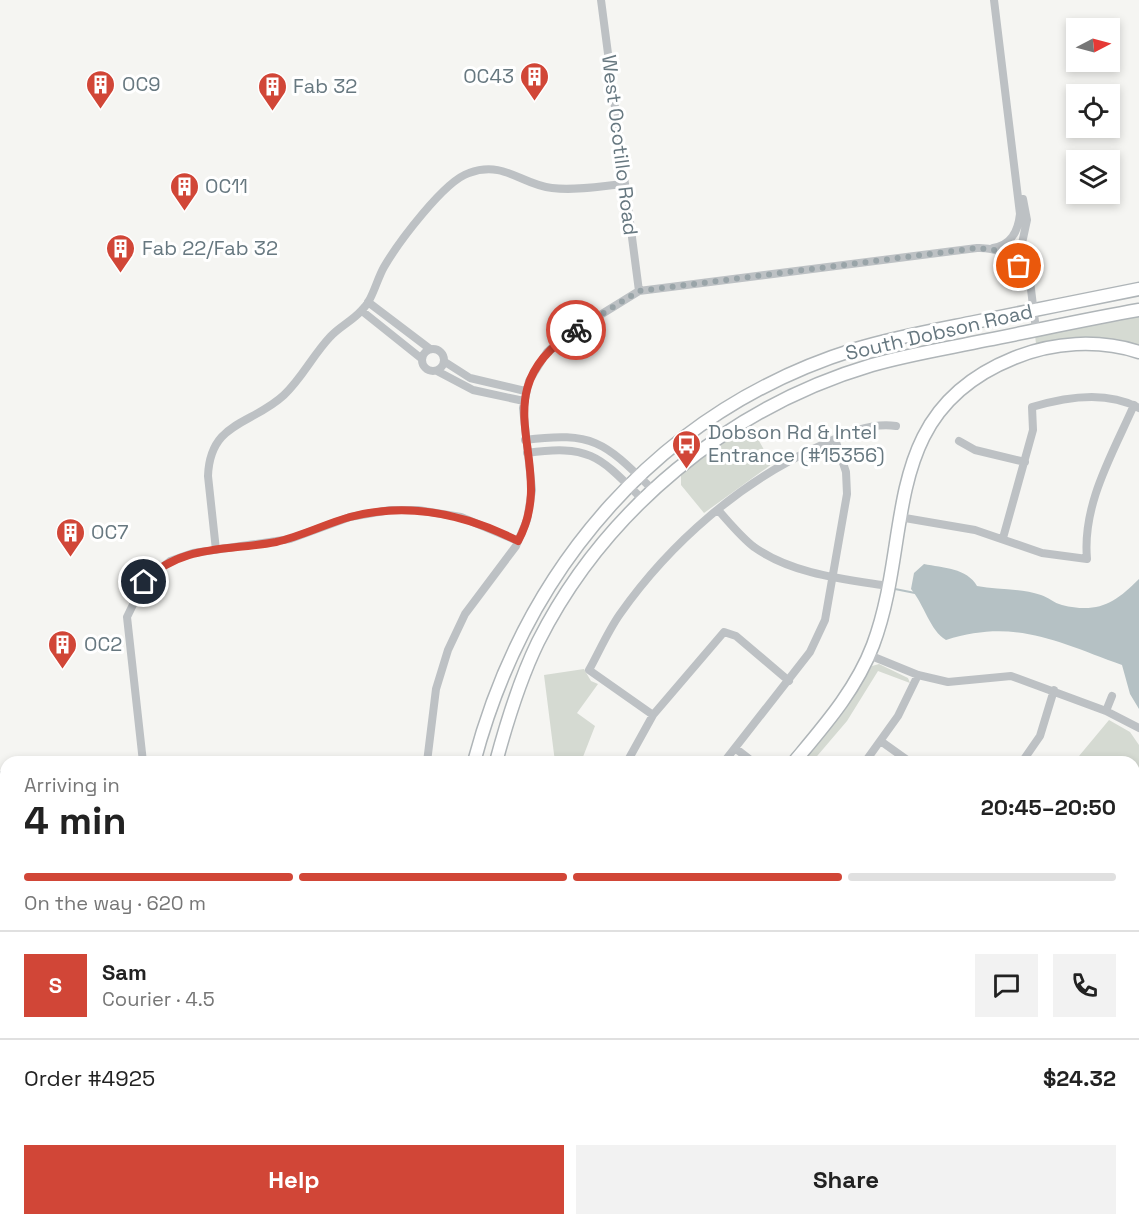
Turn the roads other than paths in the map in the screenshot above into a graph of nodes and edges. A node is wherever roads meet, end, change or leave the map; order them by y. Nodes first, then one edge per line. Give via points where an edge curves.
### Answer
1 (601, 0) edge
2 (994, 0) edge
3 (1016, 172) junction
4 (625, 184) junction
5 (992, 249) junction
6 (1029, 285) junction
7 (1139, 289) edge
8 (639, 291) junction
9 (368, 302) junction
10 (1033, 310) junction
11 (1139, 310) edge
12 (362, 311) junction
13 (1036, 330) junction
14 (430, 349) junction
15 (1139, 352) edge
16 (422, 359) junction
17 (445, 362) junction
18 (437, 371) junction
19 (525, 391) junction
20 (524, 401) junction
21 (1136, 406) edge
22 (896, 426) dead end
23 (835, 439) junction
24 (525, 440) junction
25 (959, 441) dead end
26 (527, 453) junction
27 (1025, 462) junction
28 (639, 476) junction
29 (629, 486) junction
30 (653, 490) junction
31 (643, 500) junction
32 (718, 510) junction
33 (898, 517) junction
34 (1003, 538) junction
35 (518, 541) junction
36 (216, 550) junction
37 (833, 578) junction
38 (888, 586) junction
39 (869, 655) junction
40 (918, 675) junction
41 (789, 681) junction
42 (1054, 690) junction
43 (1112, 696) dead end
44 (1106, 711) junction
45 (653, 715) junction
46 (1139, 728) edge
47 (882, 742) junction
48 (735, 748) junction
49 (141, 756) edge
50 (428, 756) edge
51 (476, 756) edge
52 (498, 756) edge
53 (630, 756) edge
54 (729, 756) edge
55 (745, 756) edge
56 (799, 756) edge
57 (870, 756) edge
58 (902, 756) edge
59 (1026, 756) edge

1 - 4 street, West Ocotillo Road
2 - 3 street
3 - 5 street via 1020,214 1017,230 1007,243
3 - 6 street via 1026,214 1020,244
4 - 8 street, West Ocotillo Road
4 - 9 street via 549,188 498,170 476,171 460,177 441,192 398,248
5 - 6 street via 1016,262
5 - 8 street
6 - 10 street
7 - 10 main road, South Dobson Road
8 - 19 street via 562,338 539,363
9 - 12 street
9 - 14 street
10 - 13 street
10 - 28 main road, South Dobson Road via 880,342 810,366 718,414
11 - 13 main road, South Dobson Road
12 - 16 street
12 - 36 street via 328,339 286,393 272,405 231,426 216,443 208,476
13 - 30 main road, South Dobson Road via 888,361 814,386 738,425
14 - 16 street
14 - 17 street via 441,351
15 - 33 main road via 1099,345 1052,347 1017,357 984,374 950,401 925,435 908,474
16 - 18 street via 426,369
17 - 18 street
17 - 19 street via 470,378
18 - 20 street via 473,390
19 - 20 street
20 - 24 street
21 - 27 street via 1099,397 1060,399 1032,407 1033,430
21 - 34 street via 1092,505 1087,559 1042,553
22 - 23 street via 881,424
23 - 32 street via 790,459
23 - 37 street via 846,472 847,494
24 - 26 street
24 - 28 street via 566,436 587,439 607,448
25 - 27 street via 975,450
26 - 29 street via 560,449 583,452 609,465
26 - 35 street via 531,504
27 - 34 street
28 - 29 main road, South Dobson Road
28 - 30 street
29 - 31 street
29 - 51 main road, South Dobson Road via 571,552 539,600 504,671
30 - 31 main road, South Dobson Road
31 - 52 main road, South Dobson Road via 591,560 550,621 518,687
32 - 37 street via 754,547 786,564
32 - 45 street via 663,561 627,606 589,670
33 - 34 street
33 - 38 main road
35 - 36 street via 461,517 396,510 350,517 275,542
35 - 50 street via 476,596 448,650 436,689
36 - 49 street via 182,556 160,567 144,582 132,603 126,628
37 - 38 street
37 - 41 street via 825,620 810,652
38 - 39 main road
39 - 40 street
39 - 56 main road via 844,701
40 - 42 street via 948,682 1011,676
40 - 47 street
41 - 45 street via 736,636 724,632
41 - 48 street
42 - 44 street
42 - 59 street via 1040,736
43 - 44 street
44 - 46 street
45 - 53 street
47 - 57 street
47 - 58 street
48 - 54 street
48 - 55 street

